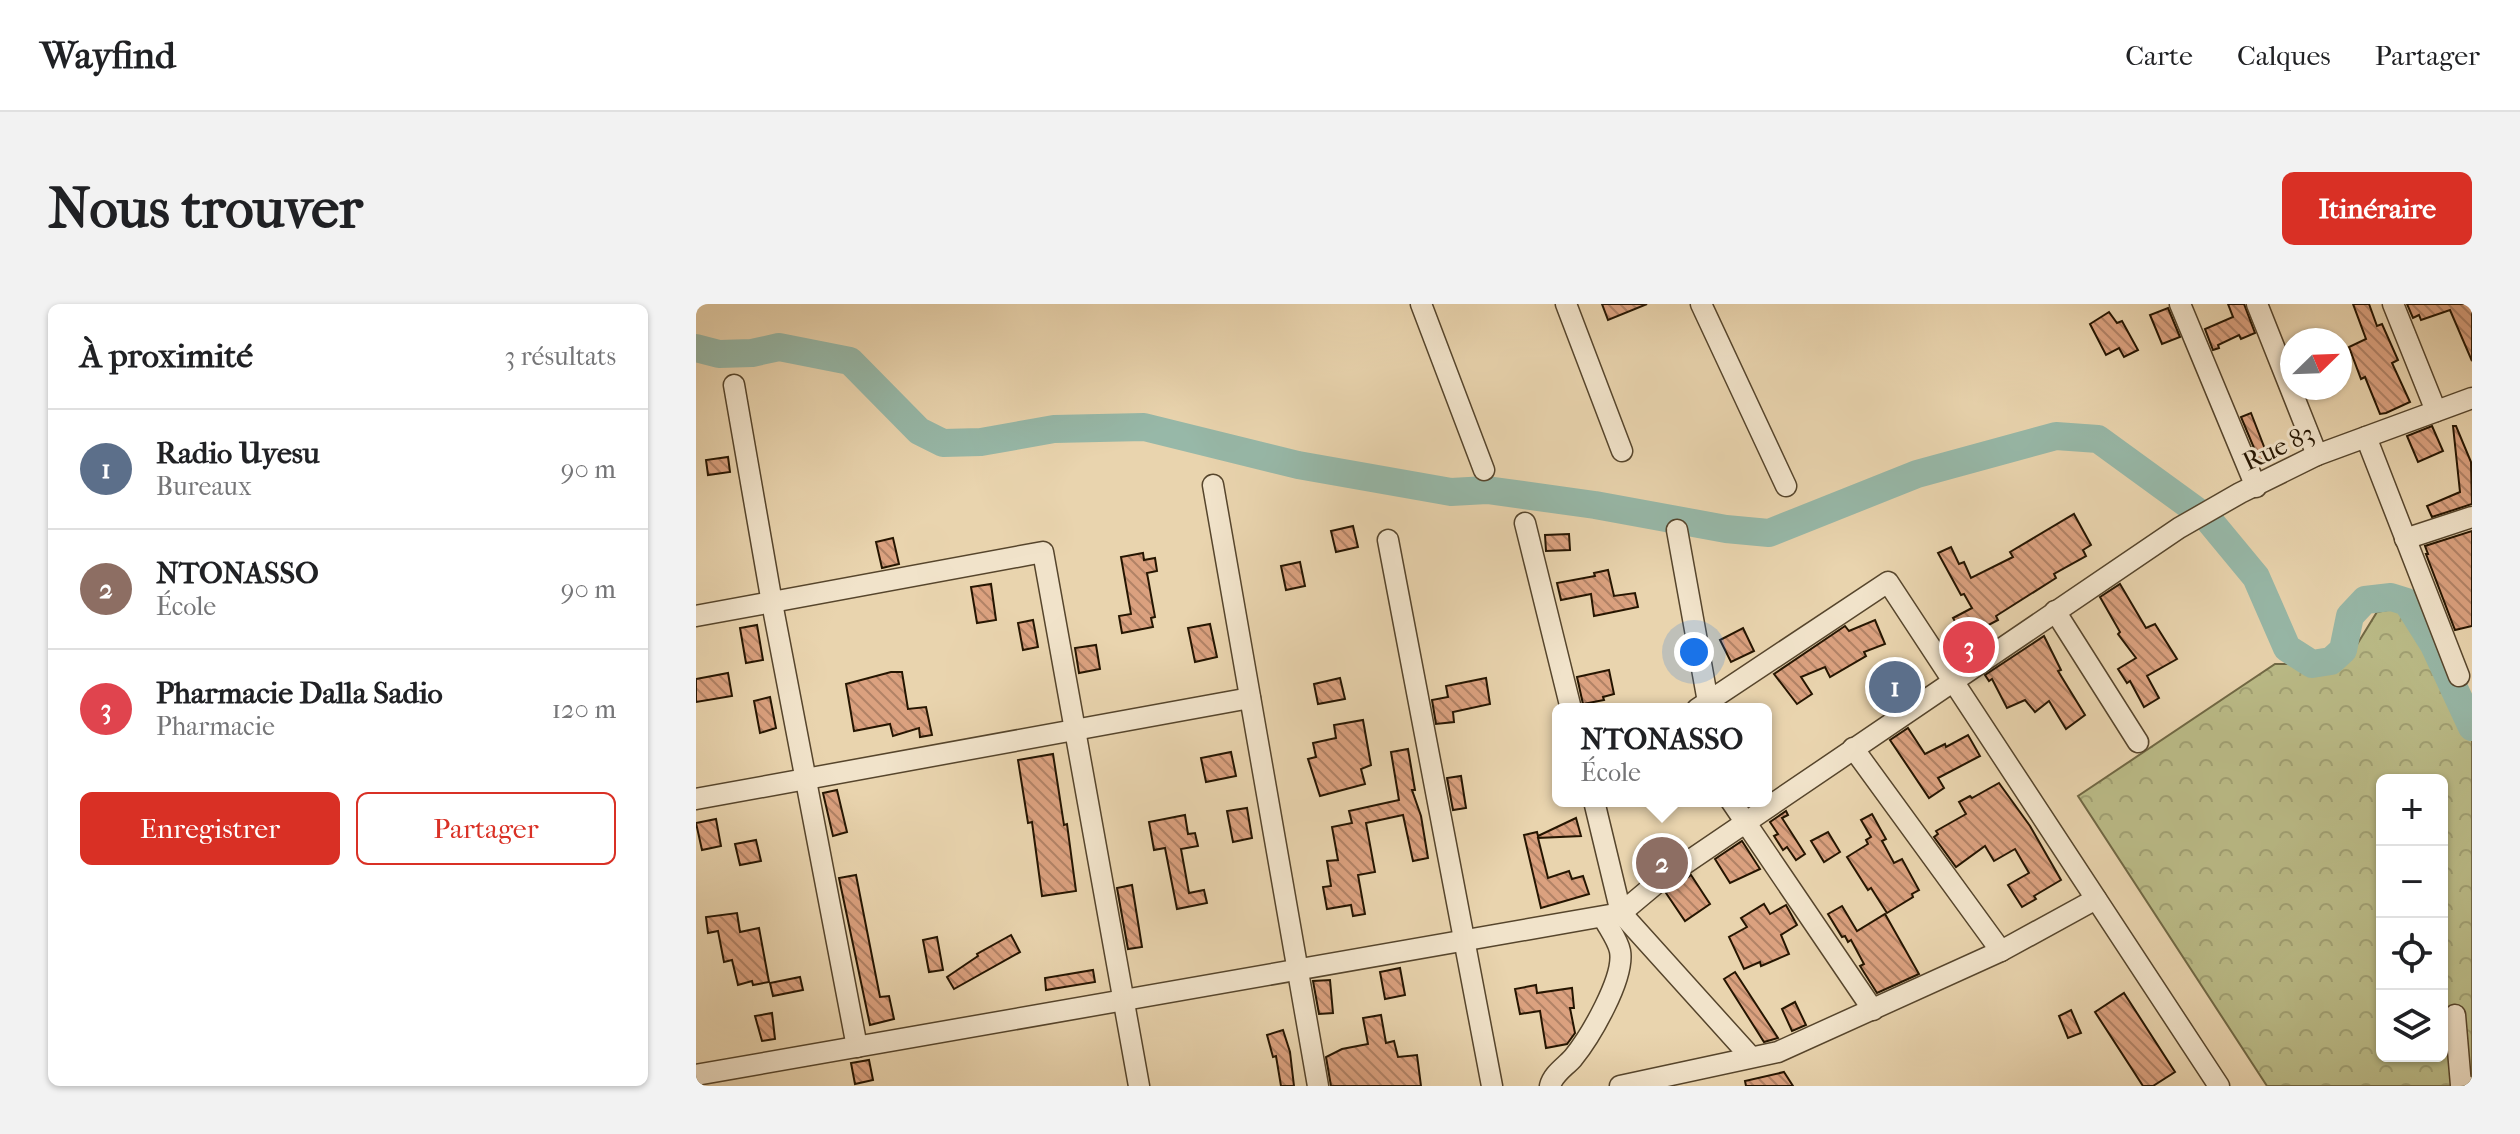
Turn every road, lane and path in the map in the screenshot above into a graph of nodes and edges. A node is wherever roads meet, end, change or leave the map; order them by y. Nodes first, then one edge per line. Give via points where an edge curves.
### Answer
1 (1421, 304) edge
2 (1566, 304) edge
3 (1701, 304) edge
4 (2180, 304) edge
5 (2257, 304) edge
6 (2393, 304) edge
7 (734, 385) dead end
8 (2472, 398) edge
9 (2436, 411) junction
10 (2366, 437) junction
11 (1622, 451) dead end
12 (2317, 455) junction
13 (1484, 470) dead end
14 (1213, 485) dead end
15 (1786, 486) dead end
16 (2248, 490) junction
17 (2472, 517) edge
18 (1525, 523) dead end
19 (1677, 530) dead end
20 (2405, 539) junction
21 (1388, 540) dead end
22 (772, 603) junction
23 (2055, 611) junction
24 (696, 616) edge
25 (2459, 676) dead end
26 (1952, 681) junction
27 (1250, 698) junction
28 (1570, 703) edge
29 (1702, 703) edge
30 (1705, 703) edge
31 (1074, 730) junction
32 (2138, 742) dead end
33 (1853, 748) junction
34 (806, 779) junction
35 (696, 799) edge
36 (1772, 804) edge
37 (1595, 807) edge
38 (1735, 807) edge
39 (1768, 807) edge
40 (1746, 822) junction
41 (2096, 899) junction
42 (1612, 915) junction
43 (1465, 941) junction
44 (2001, 951) junction
45 (1298, 970) junction
46 (1123, 1000) junction
47 (1873, 1010) junction
48 (2455, 1015) dead end
49 (857, 1047) junction
50 (1750, 1056) junction
51 (696, 1075) edge
52 (1139, 1086) edge
53 (1318, 1086) edge
54 (1492, 1086) edge
55 (1550, 1086) edge
56 (1620, 1086) edge
57 (2219, 1086) edge
58 (2467, 1086) edge

1 - 13 street
2 - 11 street
3 - 15 street
4 - 16 street
5 - 12 street
6 - 9 street
7 - 22 street
8 - 9 street, Rue 83
9 - 10 street, Rue 83
10 - 12 street, Rue 83
10 - 20 street
12 - 16 street, Rue 83
14 - 27 street
16 - 23 street, Rue 83 via 2179,528
17 - 20 street
18 - 28 street
19 - 29 street
20 - 25 street
21 - 43 street
22 - 24 street
22 - 31 street via 1043,552
22 - 34 street
23 - 26 street, Rue 83
23 - 32 street
26 - 30 street via 1888,582
26 - 33 street, Rue 83
26 - 41 street
27 - 31 street
27 - 45 street
31 - 34 street
31 - 46 street
33 - 36 street, Rue 83
33 - 44 street
34 - 35 street
34 - 49 street
37 - 42 street
38 - 40 street
39 - 40 street, Rue 83
40 - 42 street, Rue 83
40 - 47 street
41 - 44 street
41 - 57 street
42 - 43 street
42 - 50 street
42 - 55 street via 1620,951 1617,979 1593,1030
43 - 45 street
43 - 54 street
44 - 47 street
45 - 46 street
45 - 53 street
46 - 49 street
46 - 52 street
47 - 50 street via 1778,1052
48 - 58 street via 2461,1085
49 - 51 street
50 - 56 street

